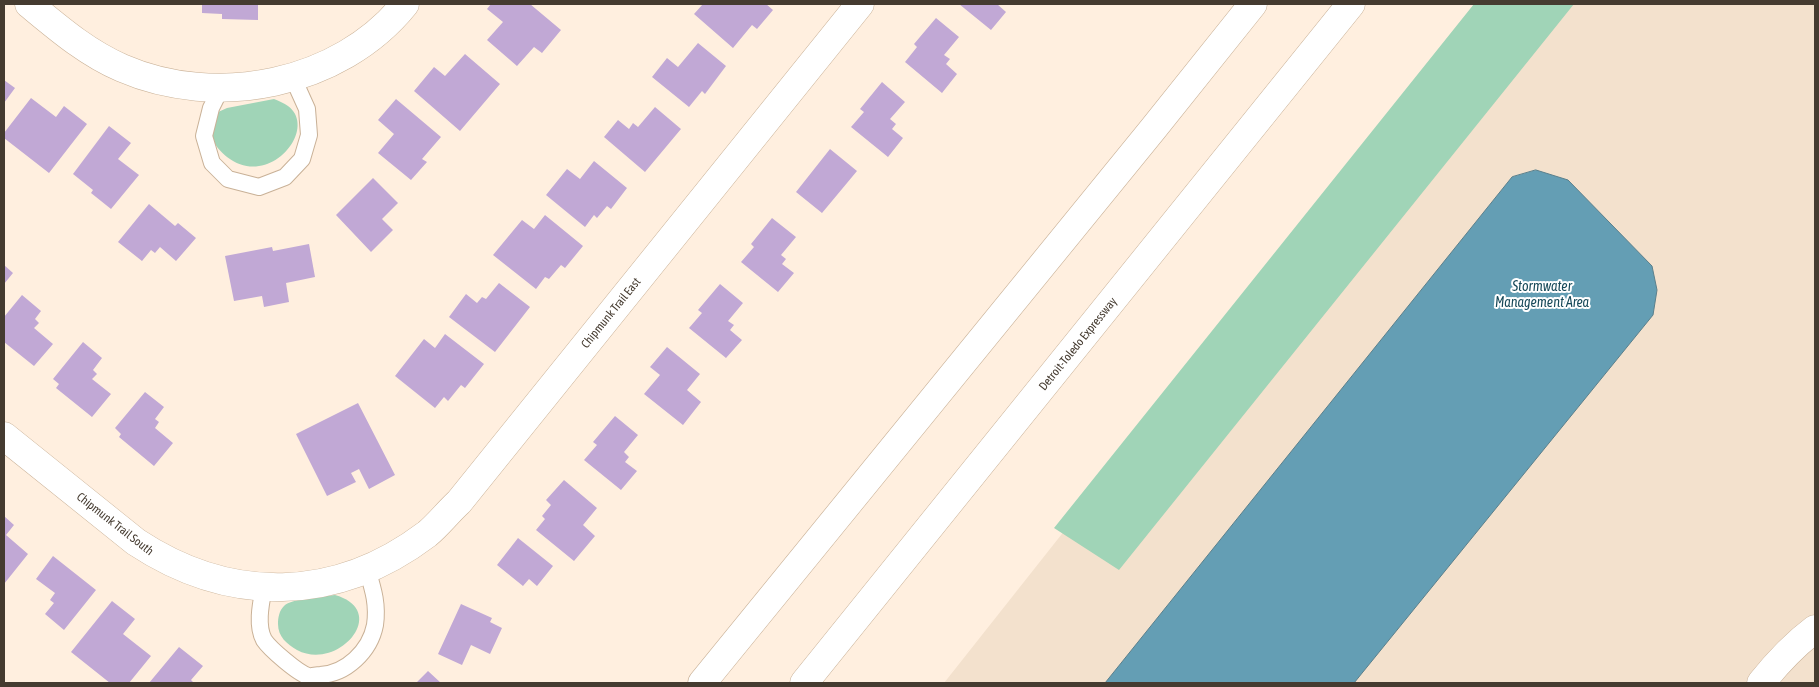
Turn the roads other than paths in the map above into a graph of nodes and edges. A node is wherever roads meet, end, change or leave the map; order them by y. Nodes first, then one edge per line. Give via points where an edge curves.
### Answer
1 (29, 4) edge
2 (405, 4) edge
3 (860, 4) edge
4 (1253, 4) edge
5 (1351, 4) edge
6 (293, 78) junction
7 (221, 88) junction
8 (4, 436) edge
9 (367, 569) junction
10 (330, 580) joint
11 (264, 587) junction
12 (1815, 629) edge
13 (702, 683) edge
14 (804, 683) edge
15 (1761, 683) edge

1 - 7 main road via 75,41 123,69 166,83
2 - 6 main road via 358,45 335,60
3 - 9 main road, Chipmunk Trail East via 459,502 428,533 394,556
4 - 13 main road
5 - 14 main road, Detroit-Toledo Expressway
6 - 7 main road via 248,87
6 - 7 lane via 307,109 309,135 302,159 285,177 259,187 228,179 212,163 204,136 211,108
8 - 11 main road, Chipmunk Trail South via 158,557 208,578
9 - 10 main road, Chipmunk Trail East
9 - 11 lane via 377,603 374,627 365,649 348,666 329,675 308,676 281,658 264,639 259,615
10 - 11 main road, Chipmunk Trail South via 314,585
12 - 15 main road

